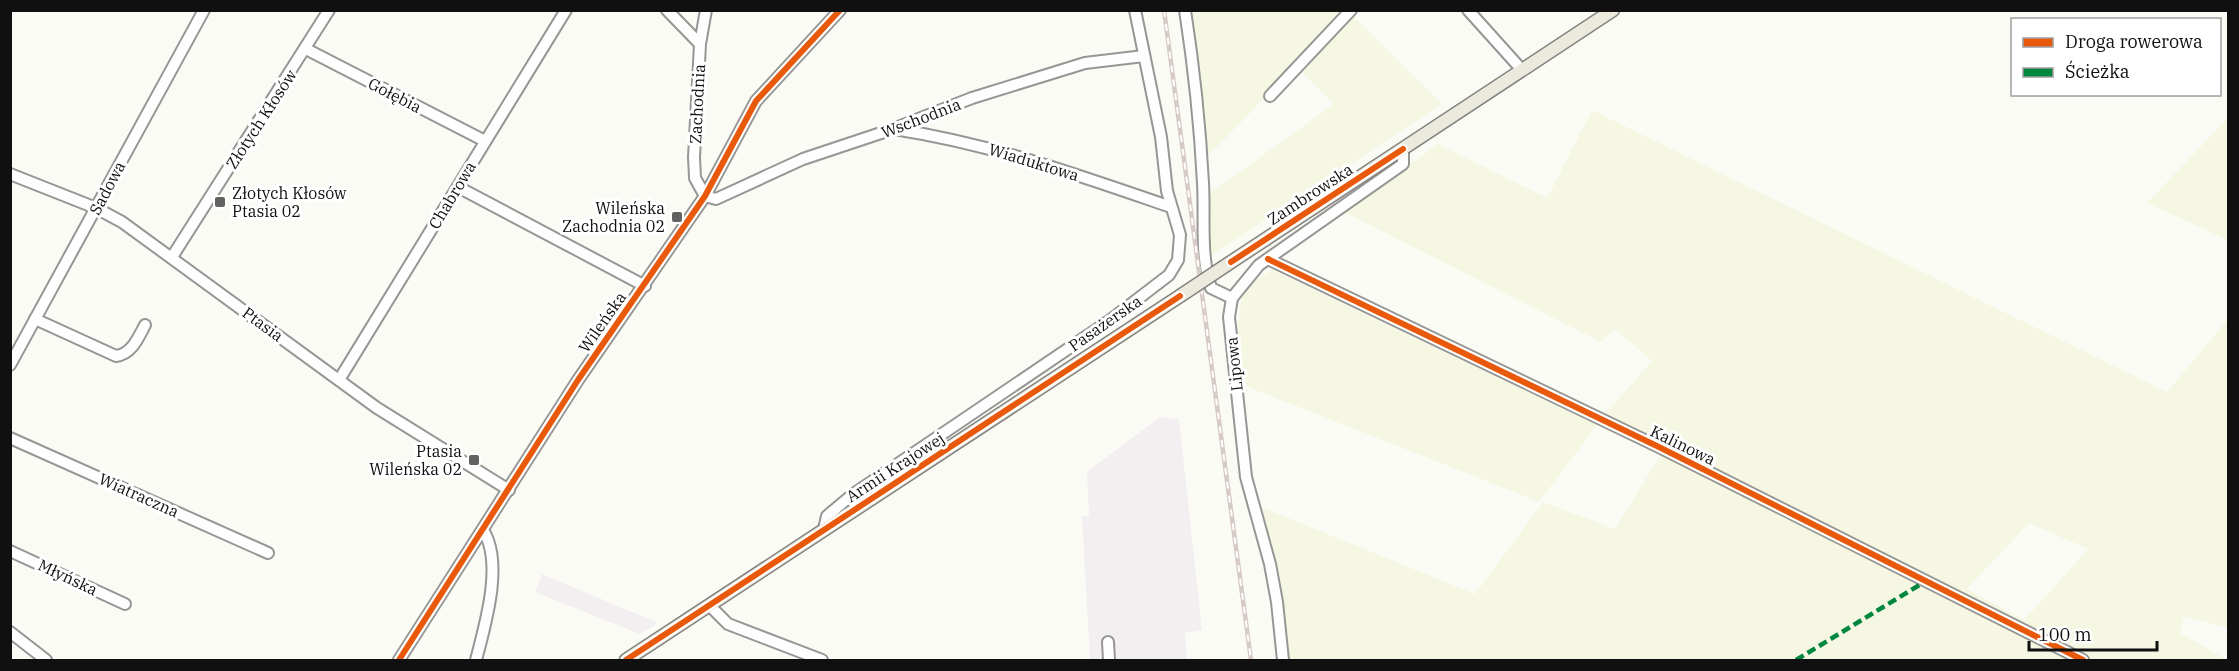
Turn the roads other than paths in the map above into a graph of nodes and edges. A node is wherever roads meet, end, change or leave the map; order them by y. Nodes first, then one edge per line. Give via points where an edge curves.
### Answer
1 (204, 10) edge
2 (329, 10) edge
3 (566, 10) edge
4 (667, 10) edge
5 (706, 10) edge
6 (840, 10) edge
7 (1135, 10) edge
8 (1185, 10) edge
9 (1351, 10) edge
10 (1468, 10) edge
11 (1613, 10) edge
12 (700, 44) junction
13 (306, 49) junction
14 (1144, 56) junction
15 (1522, 70) junction
16 (1270, 96) dead end
17 (893, 129) junction
18 (485, 141) junction
19 (1403, 148) junction
20 (10, 174) edge
21 (458, 187) junction
22 (705, 196) junction
23 (1171, 207) junction
24 (96, 208) junction
25 (172, 257) junction
26 (1268, 259) junction
27 (645, 286) junction
28 (1180, 296) joint
29 (1232, 298) junction
30 (35, 320) junction
31 (146, 325) dead end
32 (10, 365) edge
33 (339, 380) junction
34 (10, 438) edge
35 (509, 489) junction
36 (824, 529) junction
37 (483, 530) junction
38 (10, 551) edge
39 (268, 553) dead end
40 (125, 604) dead end
41 (710, 606) junction
42 (10, 632) edge
43 (1107, 642) dead end
44 (46, 660) edge
45 (399, 660) edge
46 (476, 660) edge
47 (626, 660) edge
48 (822, 660) edge
49 (1109, 660) edge
50 (1283, 660) edge
51 (2083, 660) edge

1 - 24 street, Sadowa
2 - 13 street, Złotych Kłosów
3 - 18 street, Chabrowa
4 - 12 street
5 - 12 street, Zachodnia
6 - 22 street, Wileńska via 756,101
7 - 14 street, Pasażerska
8 - 29 street via 1197,100 1206,273 1211,288
9 - 16 street
10 - 15 street
11 - 15 main road, Zambrowska
12 - 22 street, Zachodnia via 694,157 695,178
13 - 18 street, Gołębia
13 - 25 street, Złotych Kłosów
14 - 17 street, Wschodnia via 1085,63 972,98
14 - 23 street, Pasażerska
15 - 19 main road, Zambrowska
17 - 22 street, Wschodnia via 803,159 716,199
17 - 23 street, Wiaduktowa via 1033,159
18 - 21 street, Chabrowa
19 - 26 street via 1403,164
19 - 28 main road, Zambrowska, bridge
20 - 24 street, Ptasia
21 - 27 street
21 - 33 street, Chabrowa
22 - 27 street, Wileńska
23 - 36 street, Pasażerska via 1178,222 1180,249 1169,275 1109,321 852,495 827,516
24 - 25 street, Ptasia
24 - 30 street, Sadowa
25 - 33 street, Ptasia
26 - 29 street
26 - 51 street, Kalinowa via 1659,447
27 - 35 street, Wileńska via 578,380
28 - 36 main road, Armii Krajowej
29 - 50 street, Lipowa via 1229,317 1246,477 1270,564
30 - 31 street via 116,356 130,350
30 - 32 street, Sadowa
33 - 35 street, Ptasia via 376,408
34 - 39 street, Wiatraczna
35 - 37 street, Wileńska
36 - 41 main road, Armii Krajowej
37 - 45 street, Wileńska
37 - 46 street via 490,544 490,603
38 - 40 street, Młyńska
41 - 47 main road, Armii Krajowej
41 - 48 street via 728,624
42 - 44 street
43 - 49 street

